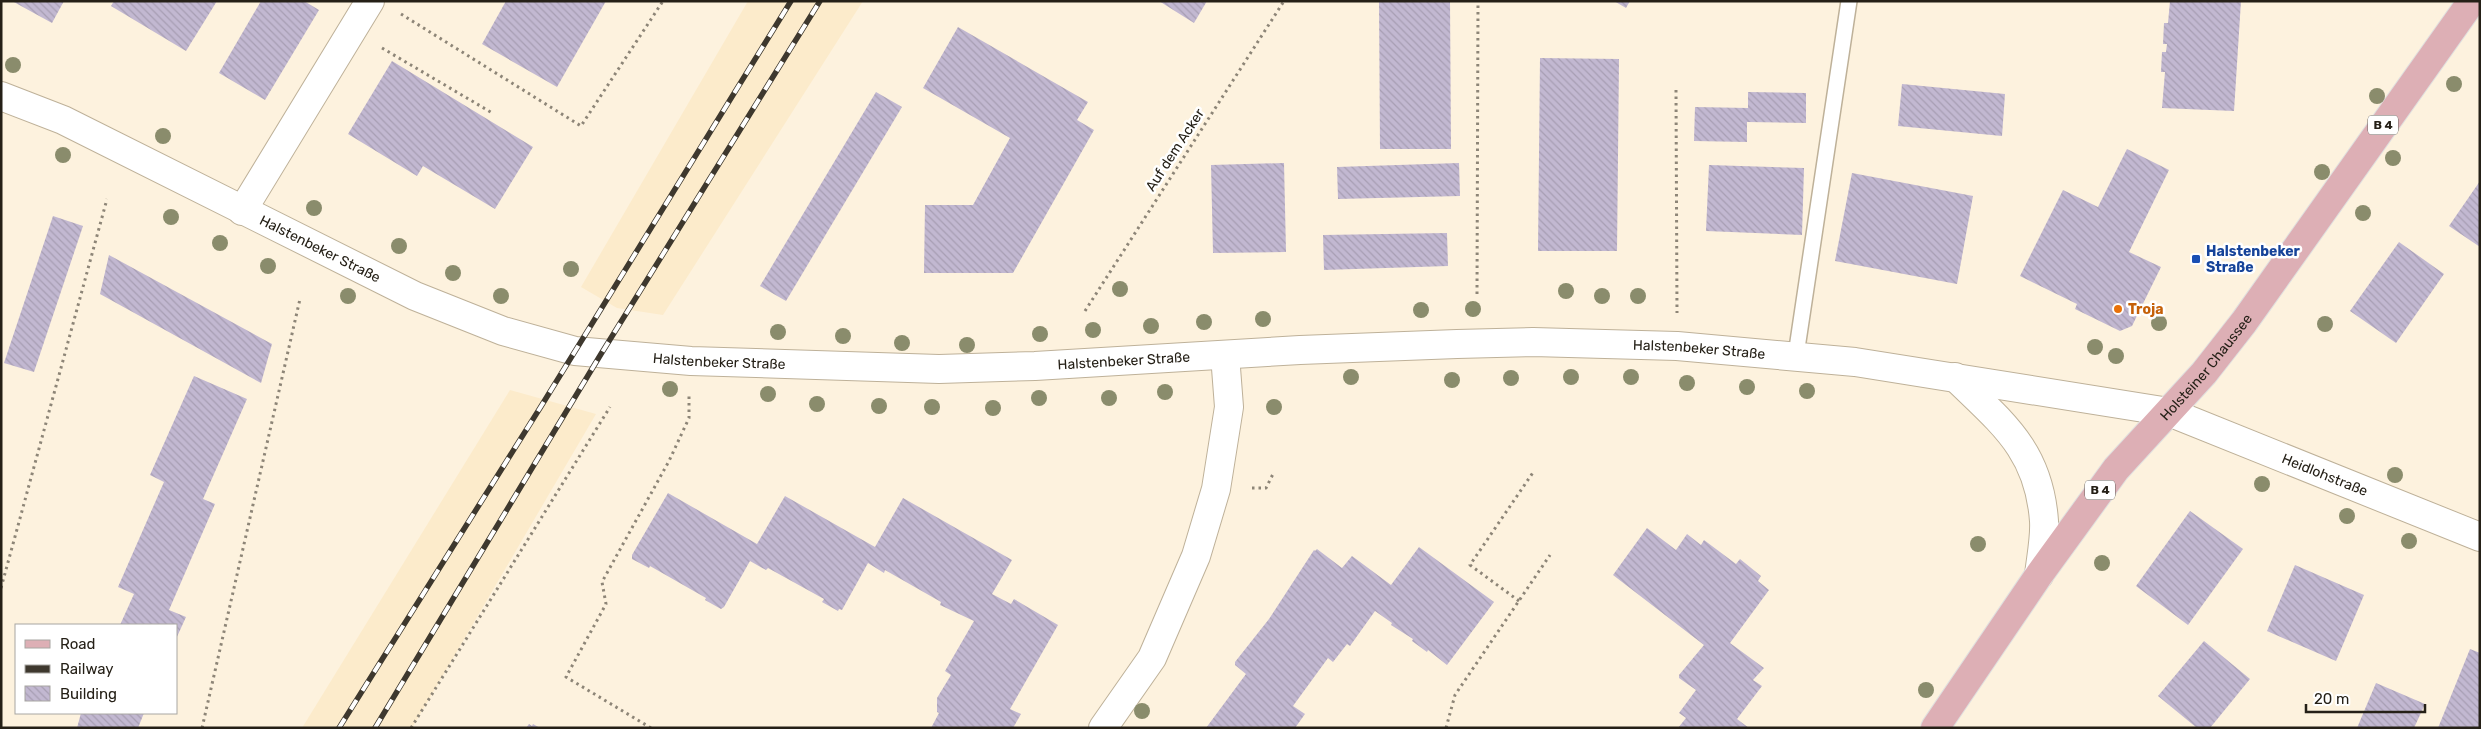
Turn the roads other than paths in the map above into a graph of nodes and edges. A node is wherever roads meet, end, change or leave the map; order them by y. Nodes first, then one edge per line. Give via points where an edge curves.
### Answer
1 (370, 1) edge
2 (1849, 1) edge
3 (2472, 1) edge
4 (1, 96) edge
5 (242, 210) junction
6 (1224, 355) junction
7 (1796, 355) junction
8 (1955, 378) junction
9 (2169, 412) junction
10 (2480, 537) edge
11 (2039, 575) junction
12 (1103, 728) edge
13 (1935, 728) edge

1 - 5 street, Halstenbeker Straße
2 - 7 lane
3 - 9 main road, Holsteiner Chaussee / B 4 via 2244,322
4 - 5 street, Halstenbeker Straße via 63,120
5 - 6 street, Halstenbeker Straße via 415,296 503,331 575,351 691,361 939,369
6 - 7 street, Halstenbeker Straße via 1533,342 1677,346
6 - 12 street via 1229,407 1216,489 1196,556 1152,658
7 - 8 street, Halstenbeker Straße
8 - 9 street, Halstenbeker Straße
8 - 11 street via 2020,444 2030,461 2044,523
9 - 10 street, Heidlohstraße
9 - 11 main road, Holsteiner Chaussee / B 4 via 2116,469
11 - 13 main road, Holsteiner Chaussee / B 4

